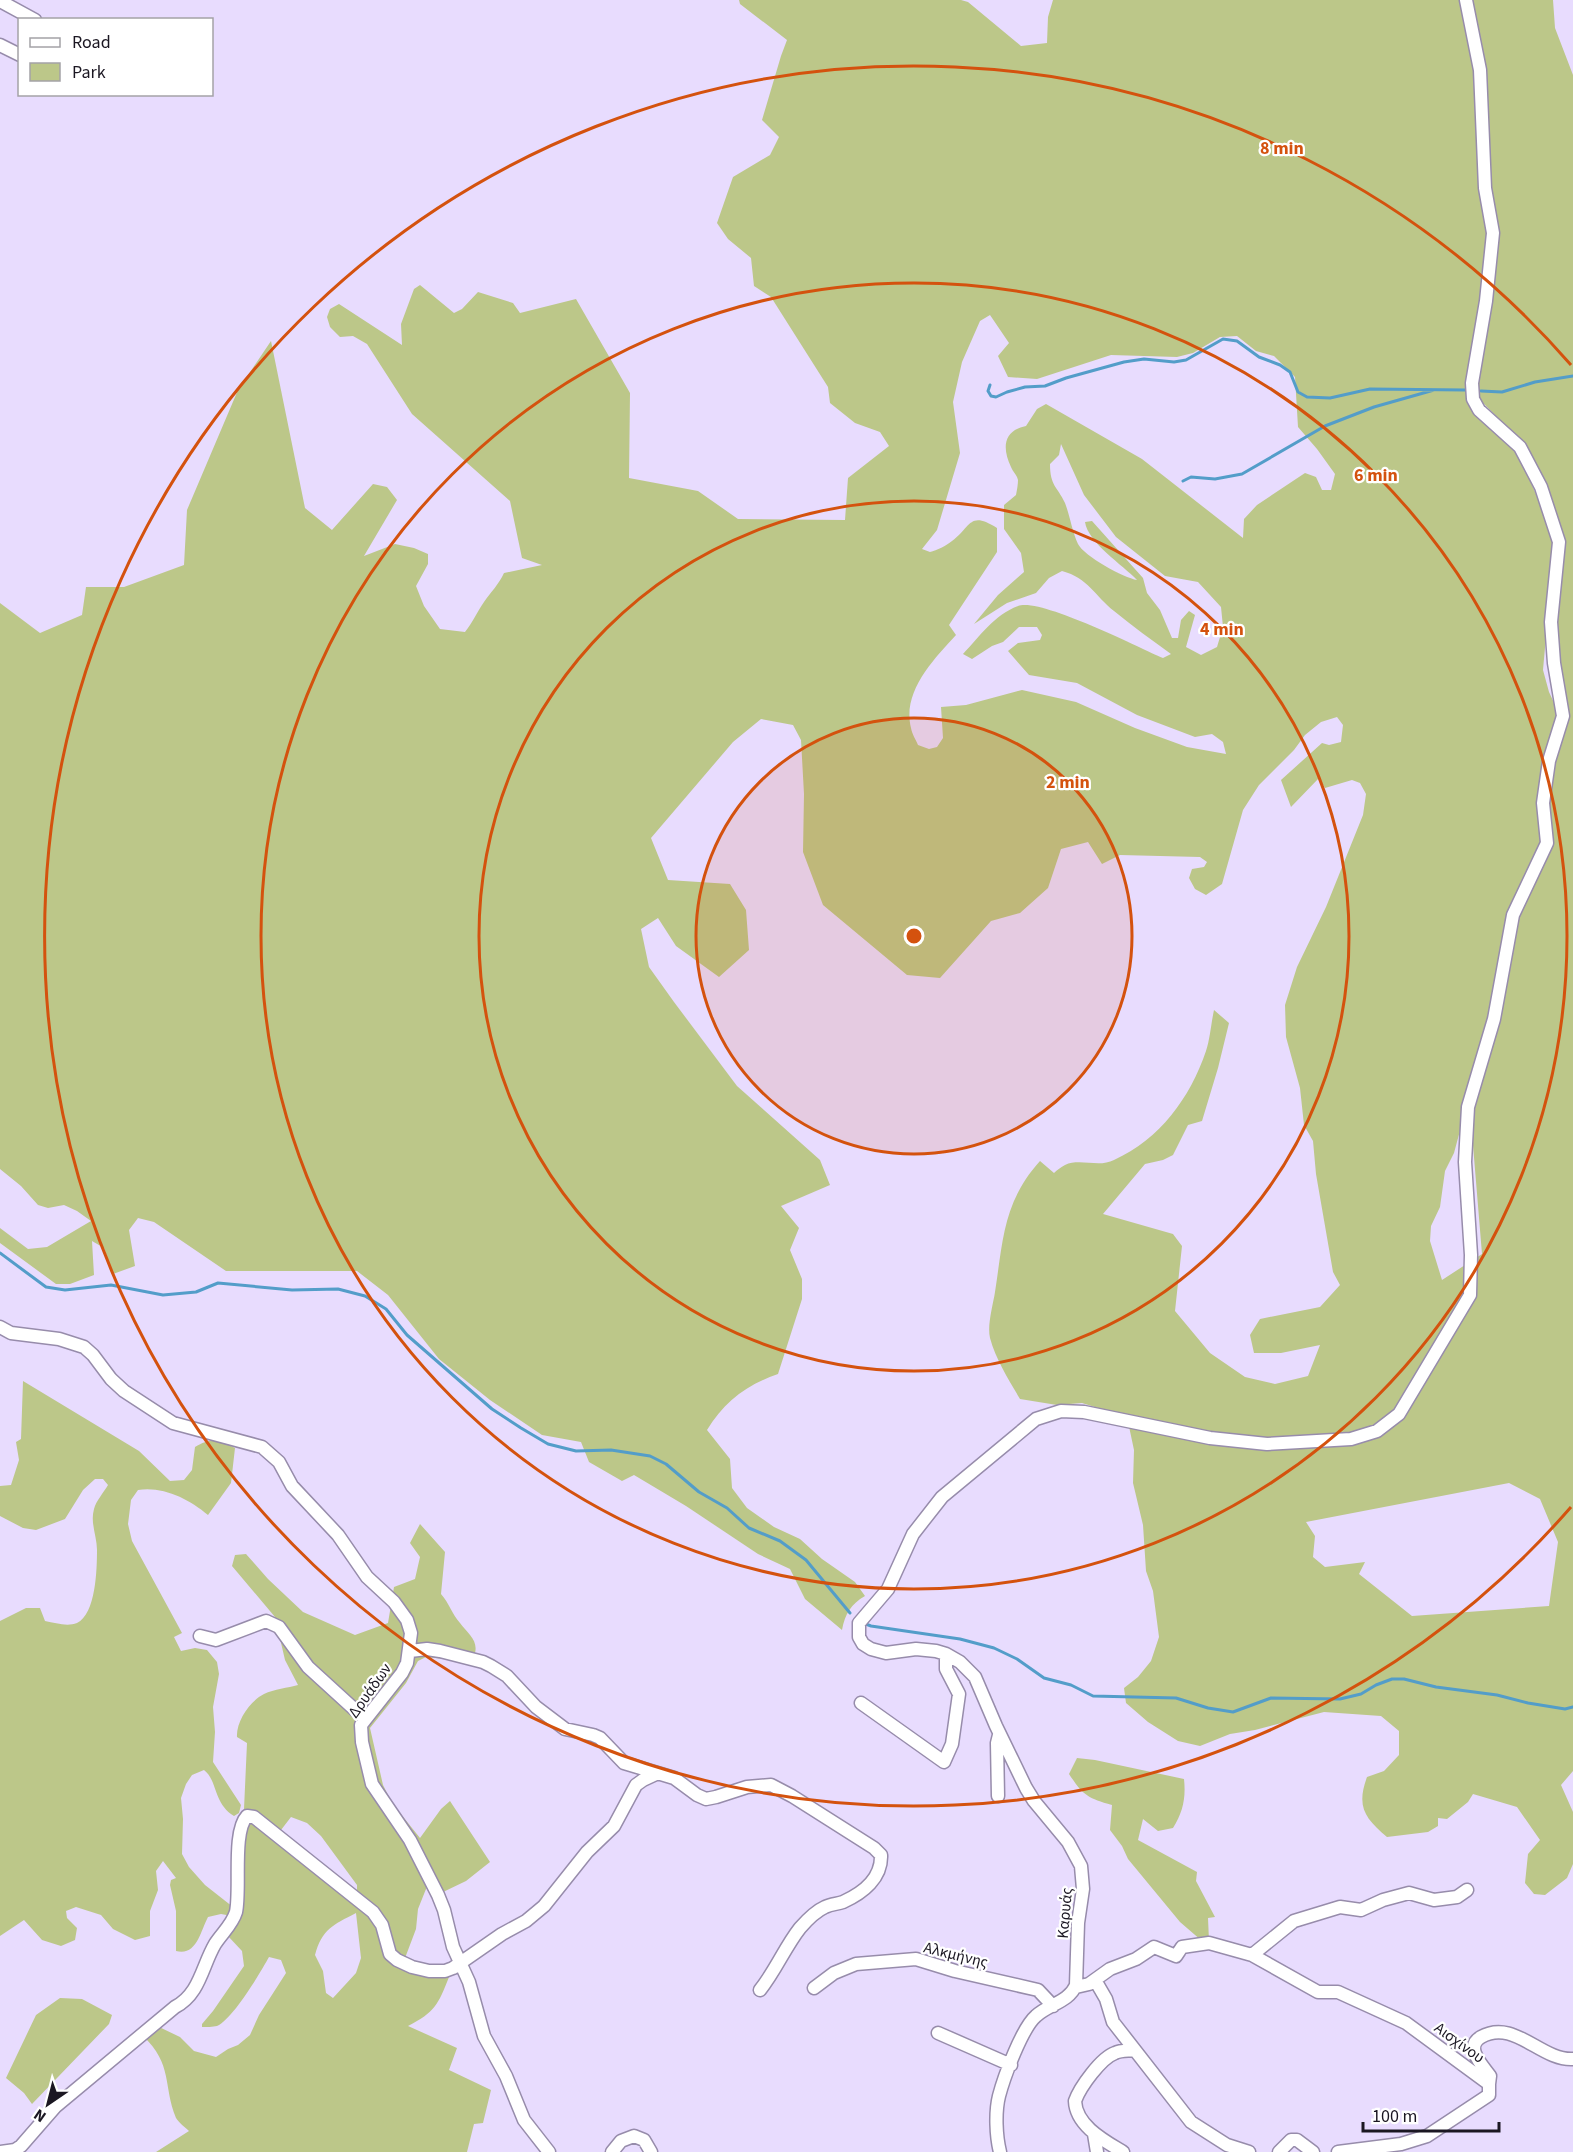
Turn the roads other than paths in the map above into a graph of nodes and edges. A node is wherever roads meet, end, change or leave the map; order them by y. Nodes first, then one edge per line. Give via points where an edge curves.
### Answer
1 (1466, 0) edge
2 (0, 1) edge
3 (31, 18) edge
4 (0, 45) edge
5 (18, 54) edge
6 (0, 1328) edge
7 (200, 1636) dead end
8 (410, 1651) junction
9 (946, 1654) junction
10 (861, 1703) dead end
11 (365, 1719) junction
12 (1000, 1734) junction
13 (658, 1773) junction
14 (998, 1796) dead end
15 (1467, 1890) dead end
16 (1252, 1955) junction
17 (460, 1965) junction
18 (1095, 1980) junction
19 (1076, 1986) junction
20 (814, 1988) dead end
21 (760, 1990) dead end
22 (1053, 2006) junction
23 (938, 2033) dead end
24 (1135, 2050) junction
25 (1573, 2059) edge
26 (1011, 2065) junction
27 (1489, 2084) junction
28 (1094, 2134) junction
29 (0, 2152) edge
30 (549, 2152) edge
31 (612, 2152) edge
32 (651, 2152) edge
33 (1000, 2152) edge
34 (1097, 2152) edge
35 (1123, 2152) edge
36 (1249, 2152) edge
37 (1279, 2152) edge
38 (1313, 2152) edge
39 (1338, 2152) edge

1 - 9 street via 1480,70 1485,188 1494,233 1473,399 1479,410 1520,447 1541,487 1559,542 1551,622 1563,716 1549,762 1543,803 1547,843 1513,915 1494,1019 1468,1107 1465,1162 1470,1295 1399,1414 1364,1436 1267,1444 1210,1438 1084,1412 1061,1411 1036,1419 942,1497 913,1534 888,1589 858,1624 862,1643 878,1652 920,1649
2 - 3 street
4 - 5 street
6 - 8 street, Δρυάδων via 84,1347 124,1391 173,1423 262,1447 279,1462 292,1486 338,1535 367,1577 394,1602 410,1624
7 - 11 street via 216,1640 266,1621 279,1627 308,1667
8 - 11 street, Δρυάδων via 402,1673
8 - 13 street via 440,1651 491,1666 565,1729 600,1738 624,1763
9 - 10 street via 946,1669 960,1694 952,1744 944,1762
9 - 12 street, Καρυάς via 975,1677
11 - 17 street, Δρυάδων via 361,1732 372,1784 410,1840 438,1896
12 - 14 street
12 - 19 street, Καρυάς via 1030,1795 1068,1842 1081,1866
13 - 17 street via 636,1785 614,1826 587,1852 544,1906
13 - 21 street via 706,1798 747,1786 771,1785 881,1855 882,1866 868,1886 818,1911 801,1927
15 - 16 street via 1457,1897 1434,1900 1409,1893 1361,1910 1340,1907 1294,1921
16 - 18 street, Αισχίνου via 1209,1943 1182,1947 1176,1956 1154,1947
16 - 27 street, Αισχίνου via 1318,1992 1338,1992 1406,2023
17 - 29 street via 434,1971 397,1960 390,1954 382,1925 373,1912 254,1816 247,1816 239,1841 236,1912 209,1956 194,1991 55,2107 21,2146
17 - 30 street, Δρυάδων via 469,1982 484,2036 529,2127
18 - 19 street
18 - 24 street via 1113,2022
19 - 22 street
20 - 22 street, Αλκμήνης via 834,1973 856,1964 916,1959 1038,1990
22 - 26 street via 1029,2023
23 - 26 street
24 - 28 street via 1116,2052 1105,2059 1076,2097 1077,2109
24 - 36 street via 1191,2122 1227,2145
25 - 27 street via 1558,2056 1515,2034 1489,2033 1474,2044 1474,2053 1490,2076
26 - 33 street via 999,2097
27 - 39 street, Αισχίνου via 1489,2096 1427,2136 1401,2144
28 - 34 street
28 - 35 street
31 - 32 street via 624,2139 637,2136
37 - 38 street via 1291,2140

